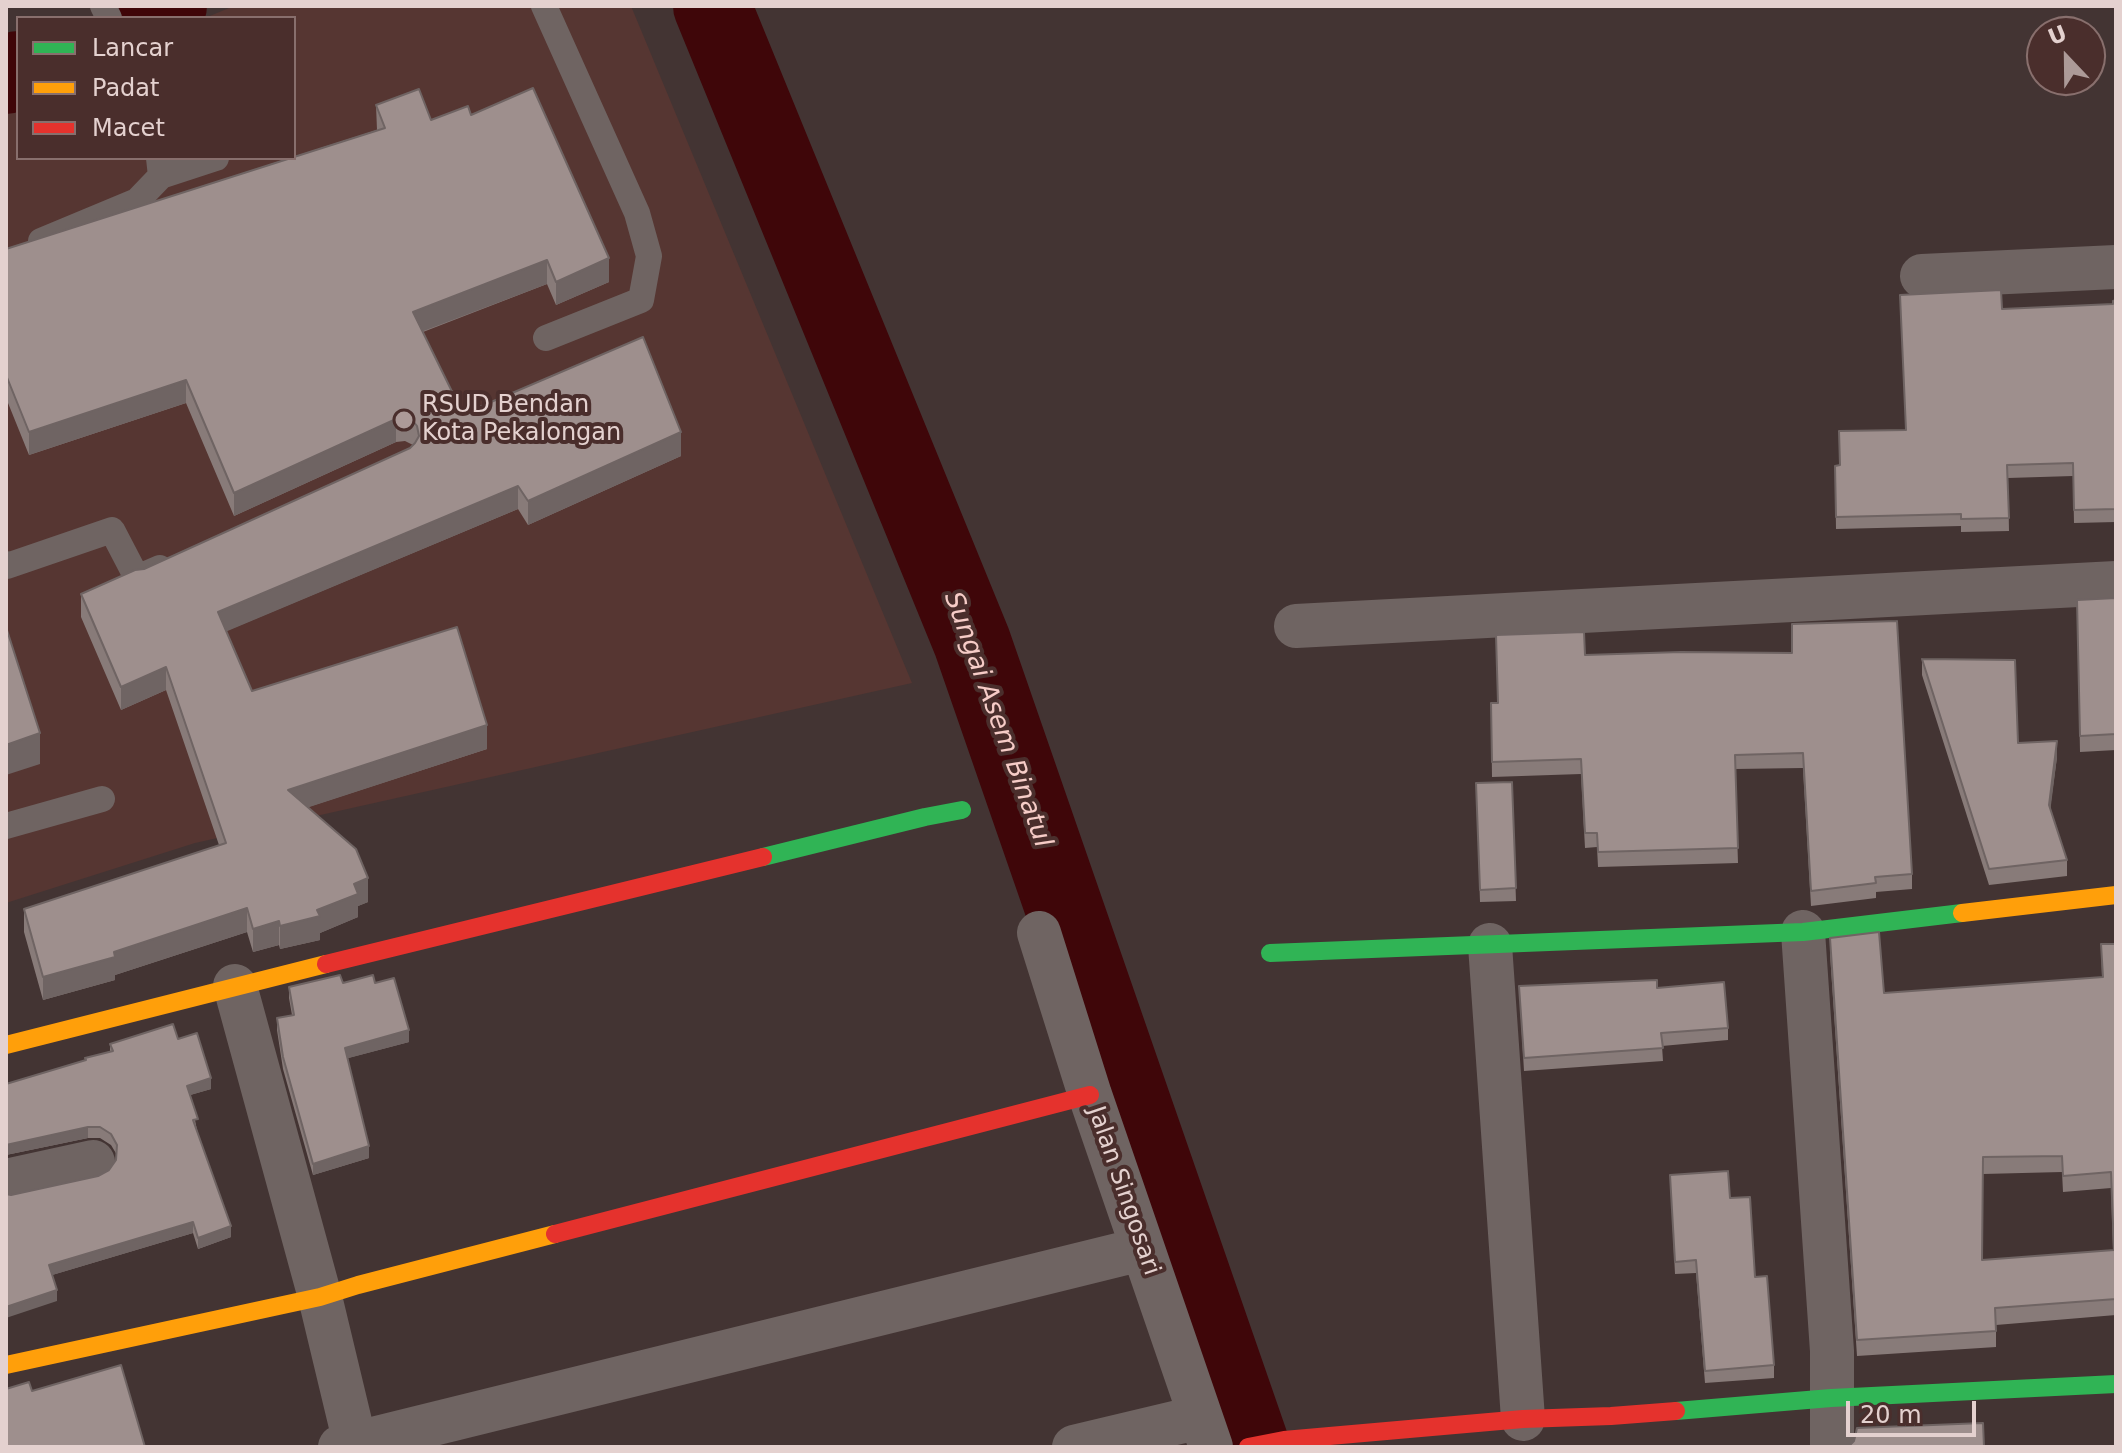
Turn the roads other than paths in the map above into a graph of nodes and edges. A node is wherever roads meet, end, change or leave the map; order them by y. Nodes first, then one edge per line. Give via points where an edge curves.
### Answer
1 (544, 6) edge
2 (204, 160) edge
3 (160, 167) edge
4 (24, 248) edge
5 (2116, 267) edge
6 (1922, 276) dead end
7 (546, 338) dead end
8 (178, 560) edge
9 (6, 564) edge
10 (2116, 583) edge
11 (1296, 626) dead end
12 (102, 799) dead end
13 (962, 810) dead end
14 (6, 826) edge
15 (2116, 895) edge
16 (1803, 932) junction
17 (1039, 933) dead end
18 (1490, 945) junction
19 (1270, 953) dead end
20 (235, 986) junction
21 (6, 1045) edge
22 (1090, 1095) junction
23 (93, 1162) dead end
24 (6, 1181) edge
25 (1142, 1249) junction
26 (320, 1297) junction
27 (6, 1365) edge
28 (2116, 1384) edge
29 (1831, 1398) junction
30 (1523, 1419) junction
31 (1205, 1432) edge
32 (351, 1446) edge
33 (1074, 1447) edge
34 (1248, 1447) edge
35 (1832, 1447) edge

1 - 7 lane via 637,213 649,256 641,300
2 - 3 lane
3 - 4 lane via 137,201
5 - 6 street
8 - 9 lane via 137,578 112,530
10 - 11 street
12 - 14 lane
13 - 20 street
15 - 16 street
16 - 18 street
16 - 29 street
17 - 22 street, Jalan Singosari
18 - 19 street
18 - 30 street
20 - 21 street
20 - 26 street
22 - 25 street, Jalan Singosari
22 - 26 street
23 - 24 street
25 - 31 street, Jalan Singosari
25 - 32 street
26 - 27 street
26 - 32 street
28 - 29 street
29 - 30 street
29 - 35 street
30 - 34 street
31 - 33 street

